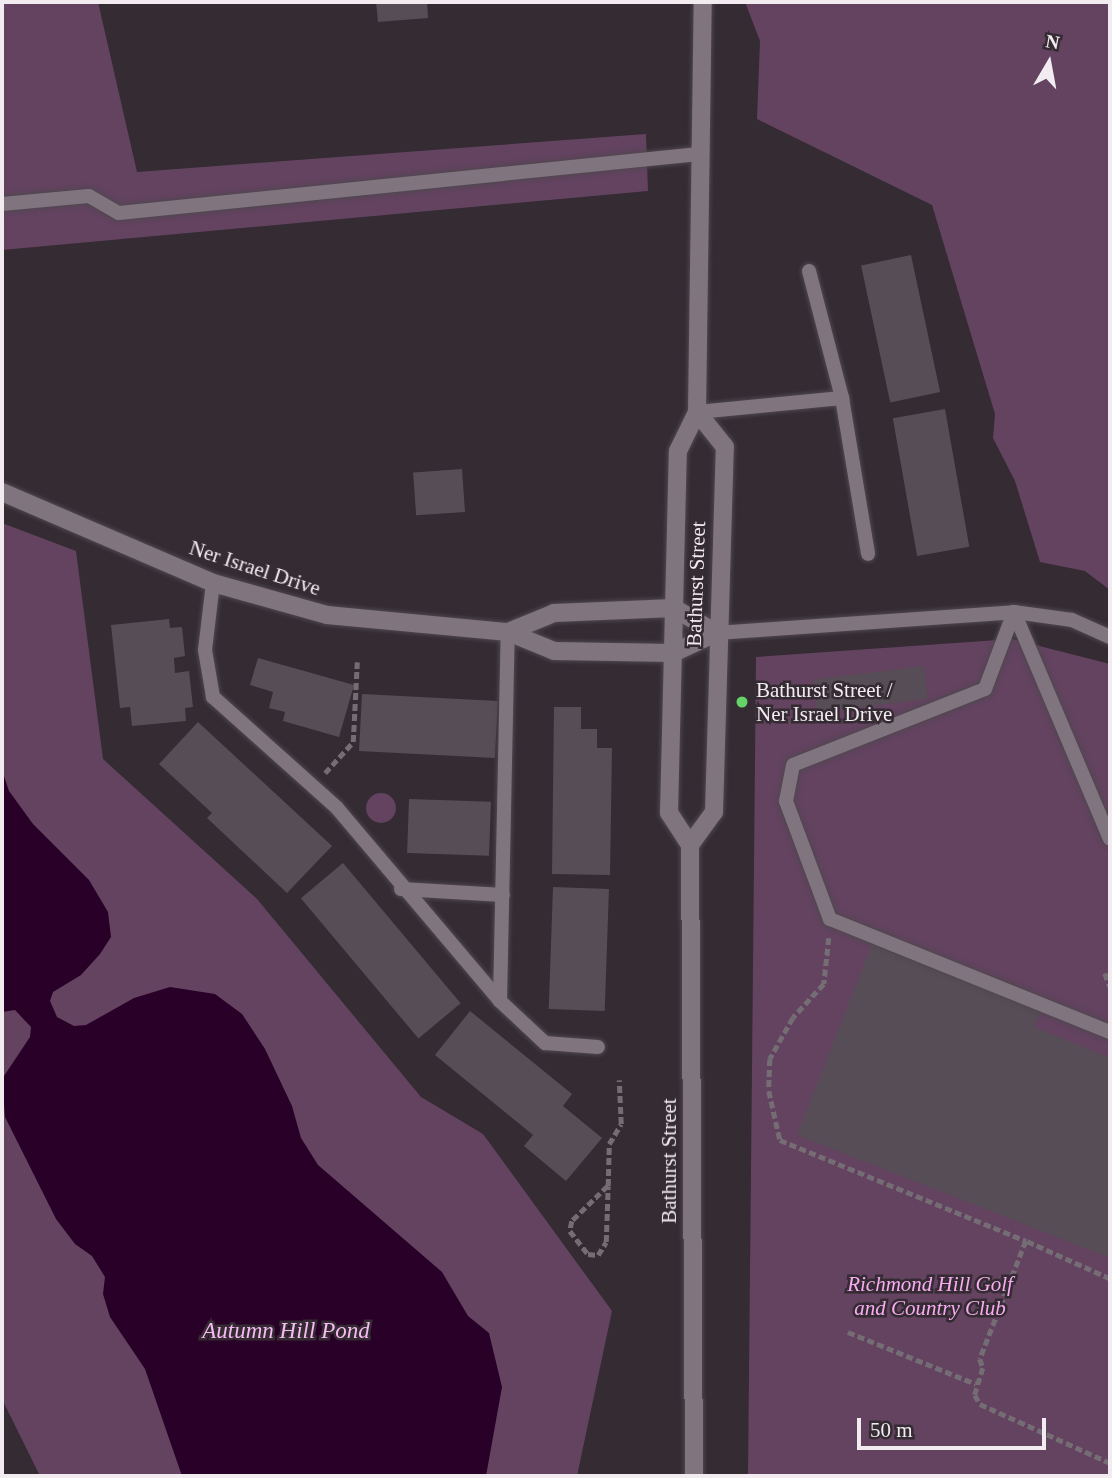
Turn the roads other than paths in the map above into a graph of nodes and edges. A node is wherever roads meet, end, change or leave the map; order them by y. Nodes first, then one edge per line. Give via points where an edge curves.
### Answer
1 (703, 2) edge
2 (699, 154) junction
3 (2, 204) edge
4 (810, 271) dead end
5 (842, 398) junction
6 (697, 412) junction
7 (2, 492) edge
8 (868, 554) dead end
9 (213, 583) junction
10 (674, 608) junction
11 (1014, 612) junction
12 (508, 632) junction
13 (716, 633) junction
14 (1110, 637) edge
15 (673, 653) junction
16 (1110, 839) edge
17 (690, 845) junction
18 (401, 888) junction
19 (503, 894) junction
20 (500, 1001) junction
21 (1110, 1032) edge
22 (598, 1047) dead end
23 (694, 1476) edge

1 - 2 main road, Bathurst Street
2 - 3 lane via 118,213 89,196
2 - 6 main road, Bathurst Street
4 - 5 lane
5 - 6 lane
5 - 8 lane
6 - 10 main road, Bathurst Street via 678,451
6 - 13 main road, Bathurst Street via 725,447
7 - 9 main road, Ner Israel Drive
9 - 12 main road, Ner Israel Drive via 327,615
9 - 18 lane via 205,650 213,697 337,808
10 - 12 main road, Ner Israel Drive via 554,613
10 - 13 main road
10 - 15 main road, Bathurst Street
11 - 13 lane
11 - 14 lane via 1072,620
11 - 16 lane
11 - 21 lane via 985,689 793,765 786,801 830,919
12 - 15 main road, Ner Israel Drive via 554,651
12 - 19 lane
13 - 15 main road, Ner Israel Drive
13 - 17 main road, Bathurst Street via 714,812
15 - 17 main road, Bathurst Street via 669,813
17 - 23 main road, Bathurst Street
18 - 19 lane
18 - 20 lane
19 - 20 lane
20 - 22 lane via 545,1043

